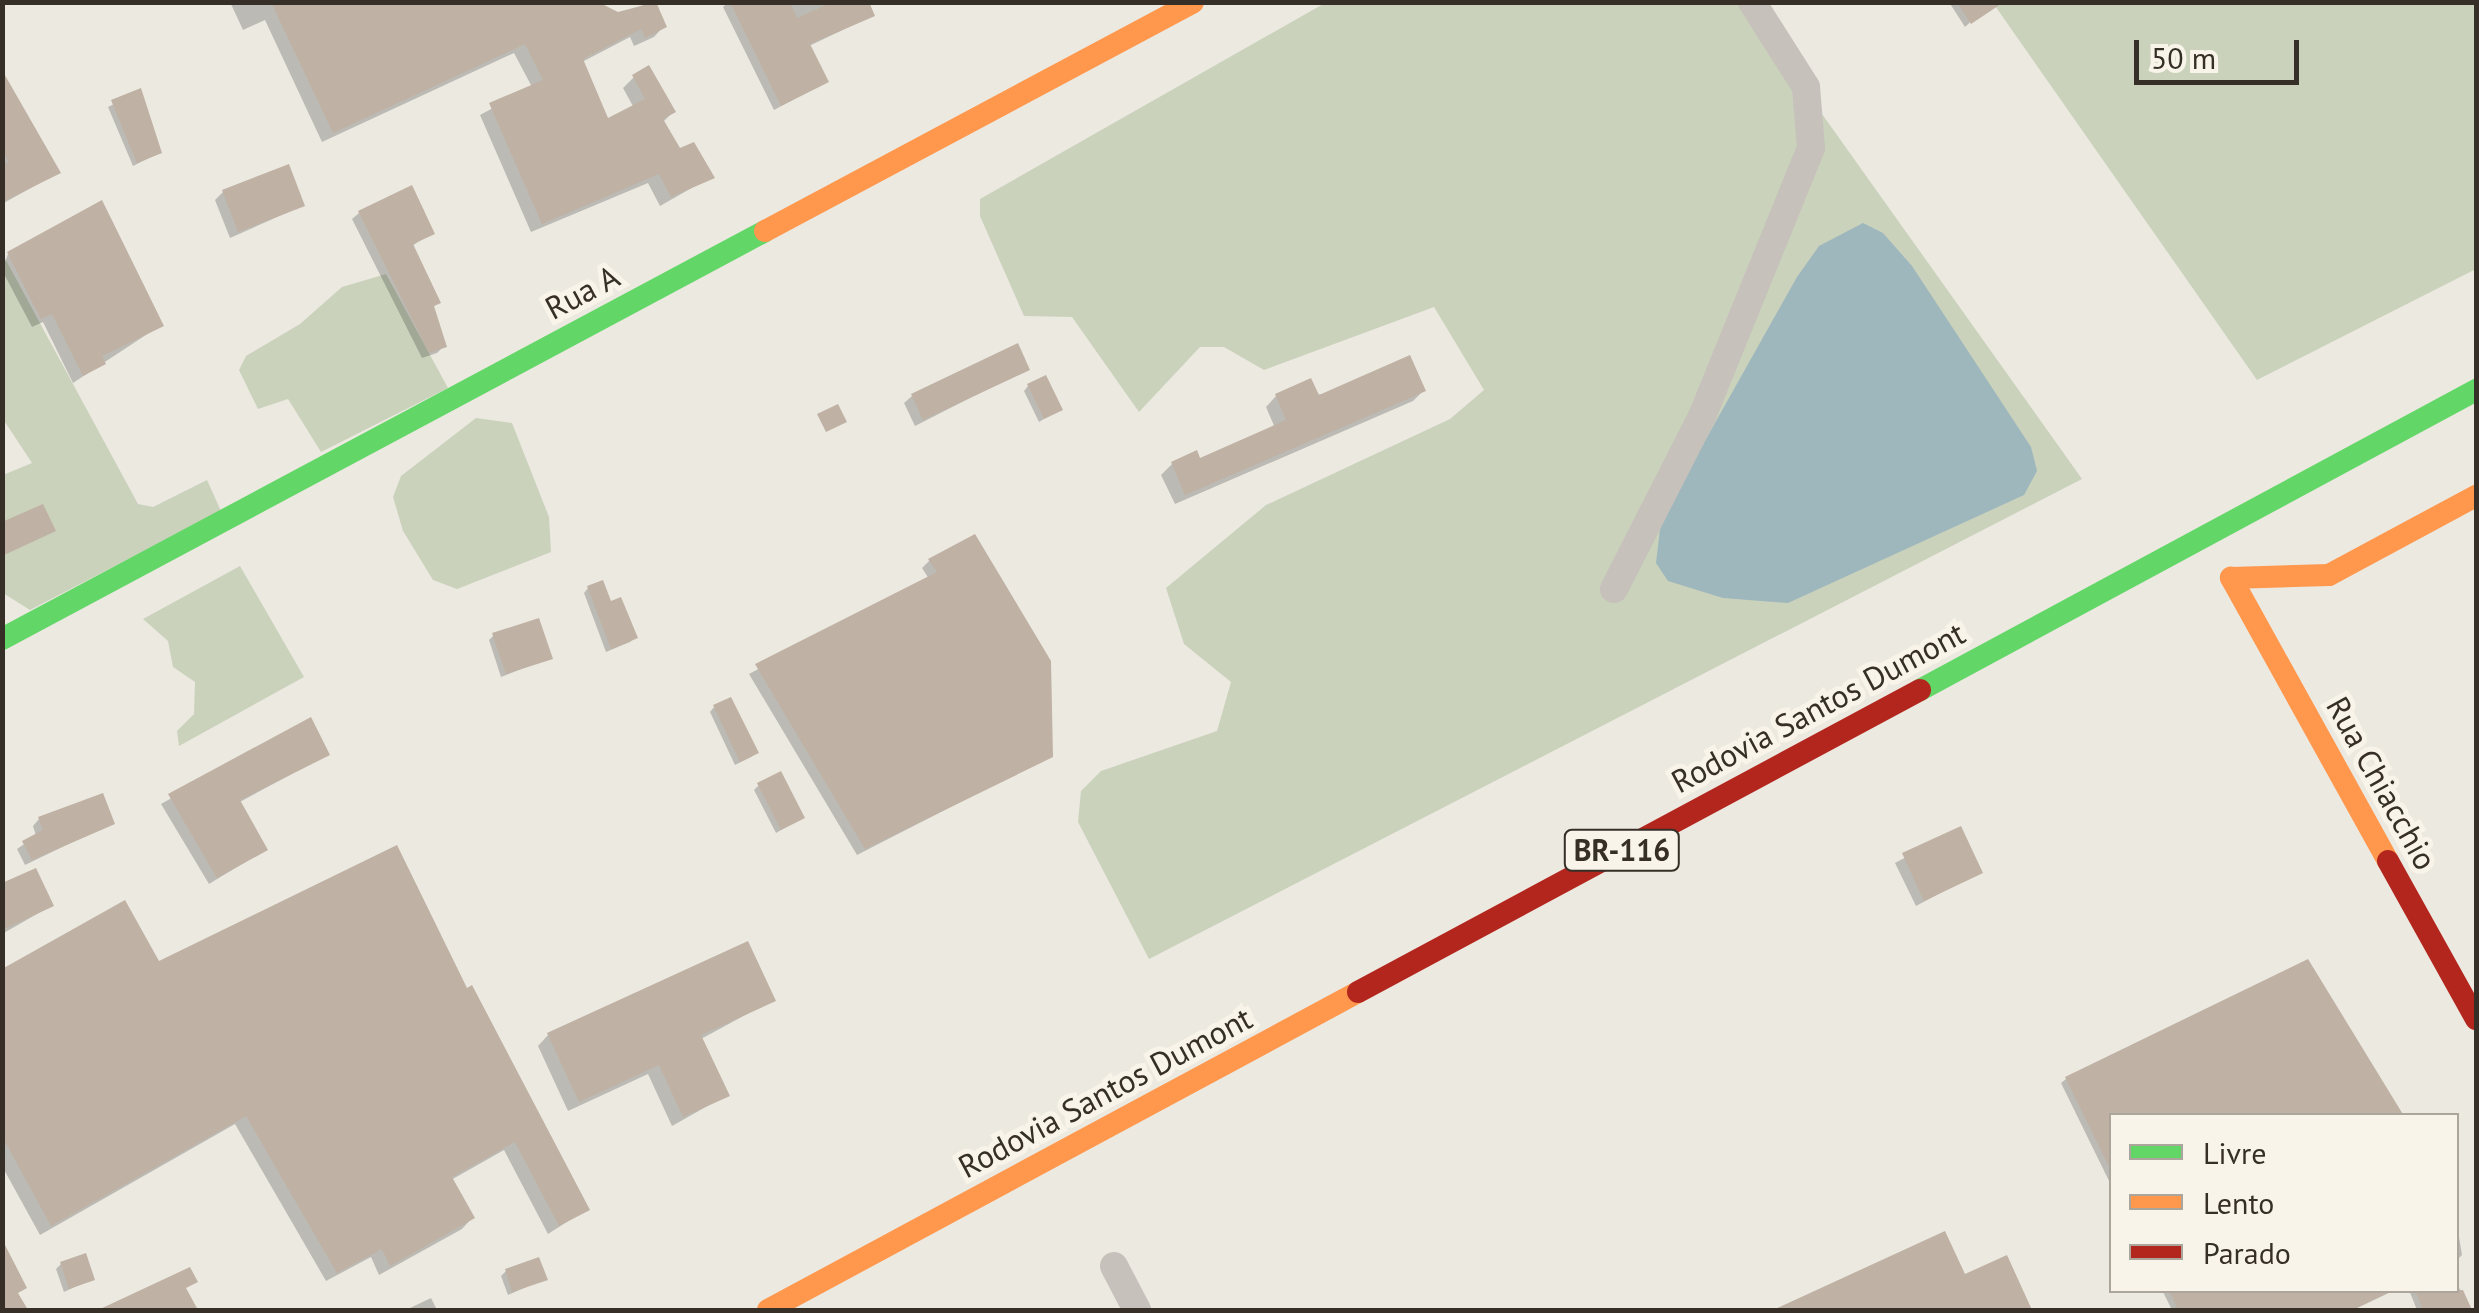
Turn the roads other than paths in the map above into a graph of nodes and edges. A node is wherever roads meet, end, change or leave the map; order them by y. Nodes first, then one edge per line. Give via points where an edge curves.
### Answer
1 (1193, 2) edge
2 (1752, 2) edge
3 (2476, 390) edge
4 (2476, 496) edge
5 (1614, 588) dead end
6 (2, 639) edge
7 (2476, 1020) edge
8 (1114, 1266) dead end
9 (768, 1310) edge
10 (1137, 1310) edge

1 - 6 main road, Rua A
2 - 5 street via 1806,87 1810,148 1704,414
3 - 9 main road, Rodovia Santos Dumont / BR-116
4 - 7 main road, Rua Chiacchio via 2329,575 2231,578
8 - 10 street

